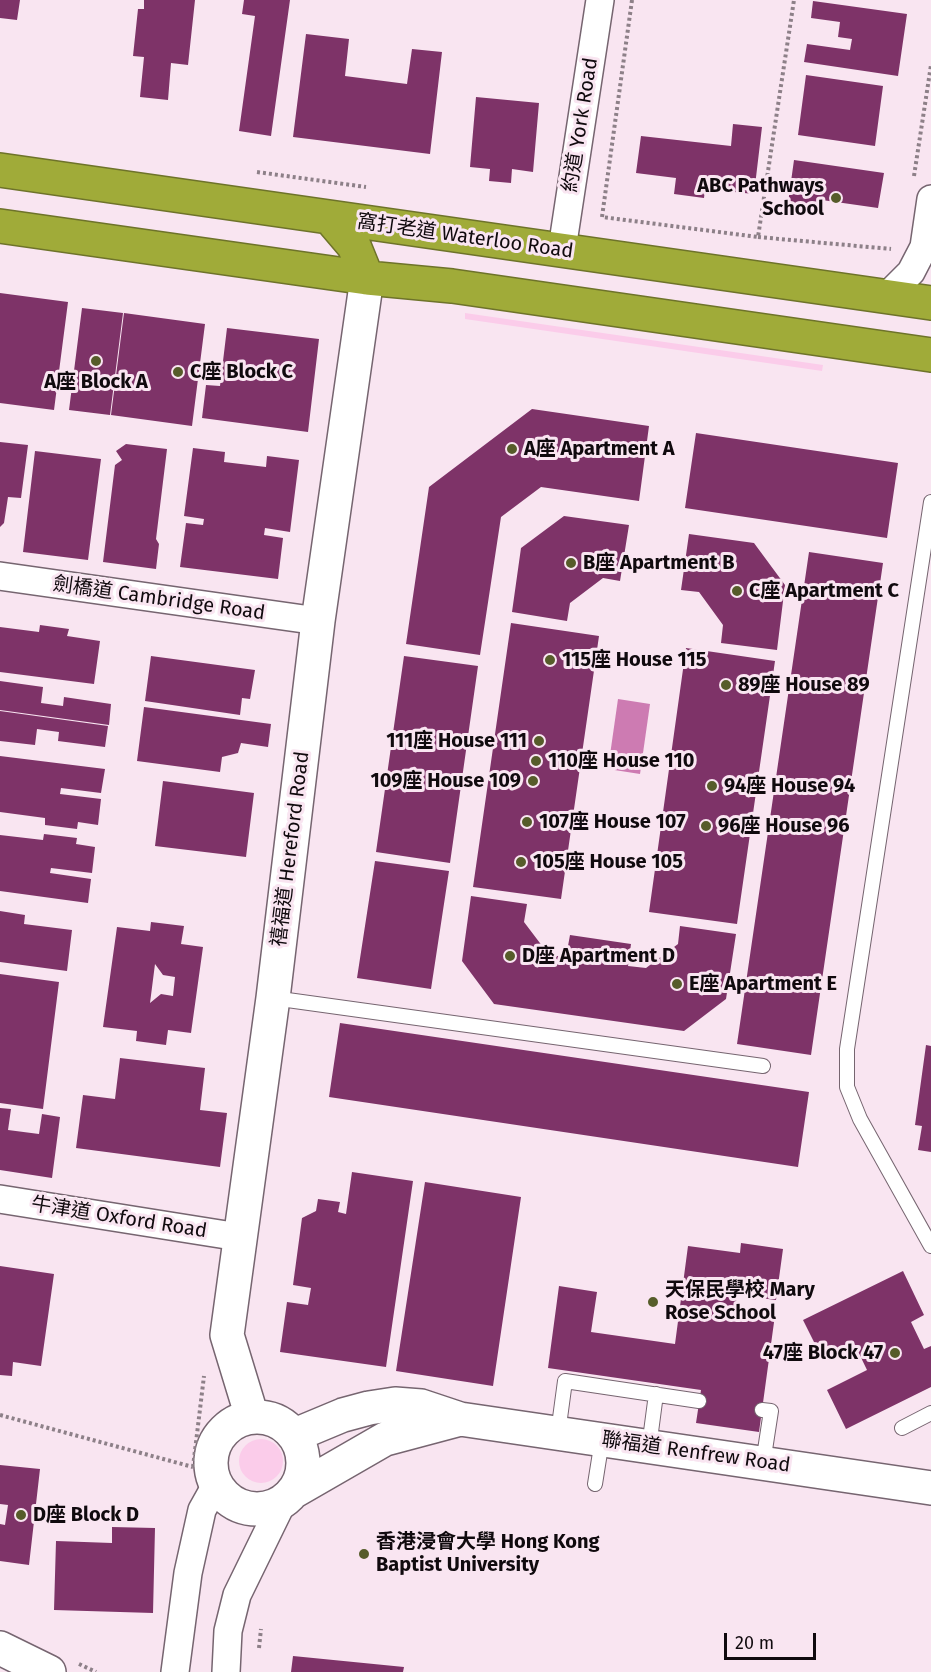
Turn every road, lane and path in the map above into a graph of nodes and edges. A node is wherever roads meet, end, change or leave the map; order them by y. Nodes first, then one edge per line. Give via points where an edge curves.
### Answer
1 (600, 0) edge
2 (632, 0) edge
3 (794, 0) edge
4 (931, 65) edge
5 (0, 170) edge
6 (922, 190) edge
7 (330, 219) junction
8 (0, 226) edge
9 (758, 237) junction
10 (895, 248) dead end
11 (562, 249) junction
12 (367, 278) junction
13 (886, 297) junction
14 (931, 303) edge
15 (931, 355) edge
16 (931, 502) edge
17 (0, 576) edge
18 (318, 621) junction
19 (273, 998) junction
20 (763, 1066) dead end
21 (0, 1199) edge
22 (239, 1237) junction
23 (931, 1246) edge
24 (205, 1374) dead end
25 (656, 1394) junction
26 (699, 1401) dead end
27 (762, 1410) dead end
28 (931, 1413) edge
29 (0, 1415) edge
30 (252, 1417) junction
31 (460, 1419) junction
32 (902, 1428) dead end
33 (558, 1433) junction
34 (295, 1435) junction
35 (602, 1440) junction
36 (649, 1447) junction
37 (763, 1463) junction
38 (595, 1484) dead end
39 (216, 1485) junction
40 (931, 1488) edge
41 (288, 1498) junction
42 (261, 1627) dead end
43 (0, 1648) edge
44 (258, 1660) dead end
45 (49, 1672) edge
46 (175, 1672) edge
47 (226, 1672) edge

1 - 11 street, 約道 York Road
2 - 9 path via 602,217
3 - 9 path
4 - 6 path
5 - 7 highway, 窩打老道 Waterloo Road
6 - 13 street via 924,247 911,272
7 - 11 highway, 窩打老道 Waterloo Road
7 - 12 highway via 354,246
8 - 12 highway
9 - 10 path
11 - 13 highway, 窩打老道 Waterloo Road
12 - 15 highway via 452,286
12 - 18 street, 禧福道 Hereford Road
13 - 14 highway, 窩打老道 Waterloo Road
16 - 23 lane via 847,1049 847,1087 860,1119
17 - 18 street, 劍橋道 Cambridge Road
18 - 19 street, 禧福道 Hereford Road
19 - 20 lane
19 - 22 street, 禧福道 Hereford Road
21 - 22 street, 牛津道 Oxford Road
22 - 30 street, 禧福道 Hereford Road via 227,1335
24 - 29 path via 193,1467
25 - 26 lane
25 - 33 lane via 565,1381
25 - 36 lane
27 - 37 lane via 771,1411
28 - 32 lane
30 - 34 street via 279,1421
30 - 39 street via 225,1430 216,1442 212,1464
31 - 33 street, 聯福道 Renfrew Road
31 - 34 street, 聯福道 Renfrew Road via 421,1406 395,1404 343,1415
31 - 41 street, 聯福道 Renfrew Road via 386,1439
33 - 35 street, 聯福道 Renfrew Road
34 - 41 street via 303,1465 301,1479
35 - 36 street, 聯福道 Renfrew Road
35 - 38 lane
36 - 37 street, 聯福道 Renfrew Road
37 - 40 street, 聯福道 Renfrew Road
39 - 41 street via 237,1506 253,1510
39 - 46 street via 202,1510
41 - 47 street via 237,1595 228,1631
42 - 44 path
43 - 45 street

